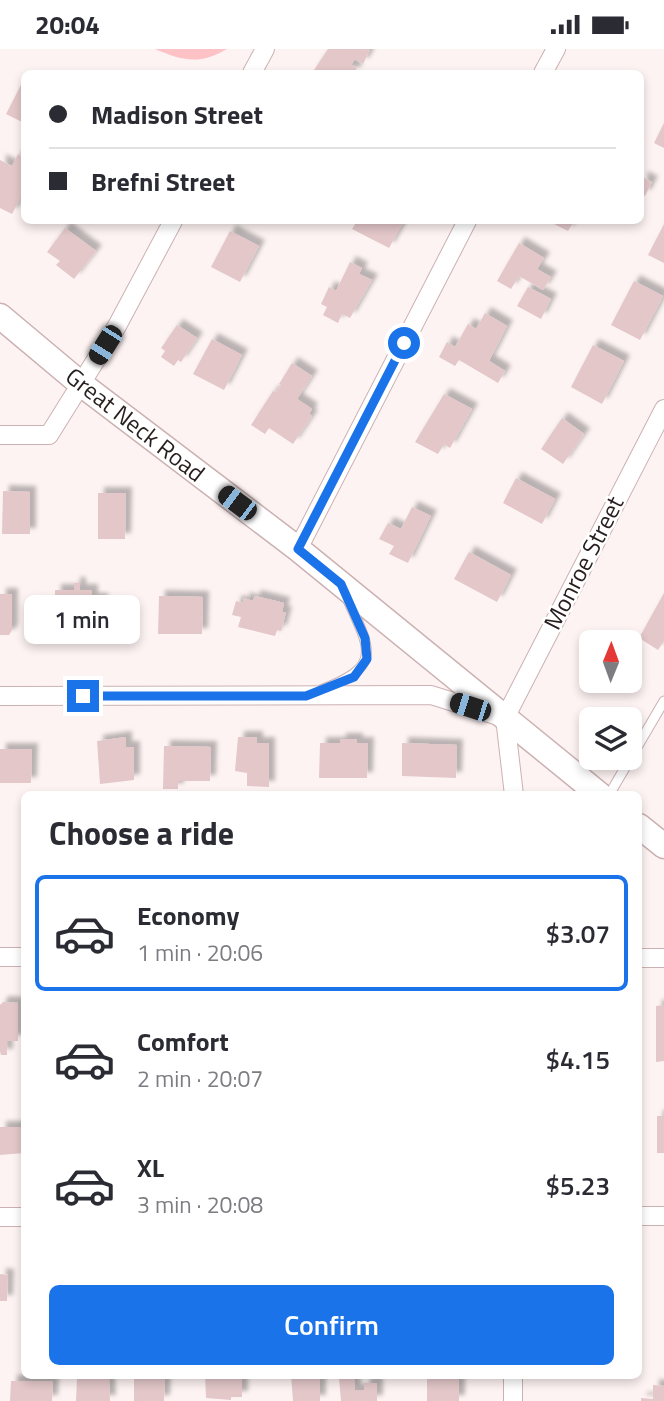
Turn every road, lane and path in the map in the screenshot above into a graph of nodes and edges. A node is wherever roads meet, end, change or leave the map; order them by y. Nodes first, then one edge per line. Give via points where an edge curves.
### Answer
1 (265, 49) edge
2 (556, 49) edge
3 (253, 70) edge
4 (545, 70) edge
5 (171, 224) edge
6 (465, 224) edge
7 (0, 316) edge
8 (81, 384) junction
9 (664, 409) edge
10 (0, 435) edge
11 (298, 549) junction
12 (341, 584) junction
13 (0, 696) edge
14 (306, 696) junction
15 (664, 701) edge
16 (505, 717) junction
17 (514, 791) edge
18 (595, 791) edge
19 (611, 791) edge
20 (642, 828) edge
21 (664, 846) edge
22 (0, 957) edge
23 (21, 957) edge
24 (642, 958) edge
25 (664, 958) edge
26 (642, 1216) edge
27 (664, 1216) edge
28 (0, 1217) edge
29 (21, 1217) edge
30 (513, 1379) edge
31 (513, 1401) edge

1 - 3 street
2 - 4 street
5 - 8 street
6 - 11 street
7 - 8 main road, Great Neck Road
8 - 10 street via 49,435
8 - 11 main road, Great Neck Road
9 - 16 street, Monroe Street
11 - 12 main road, Great Neck Road
12 - 14 lane via 365,638 367,659 354,677
12 - 16 main road, Great Neck Road
13 - 14 street
14 - 16 street via 431,695
15 - 19 lane
16 - 17 street
16 - 18 main road, Great Neck Road
20 - 21 main road
22 - 23 street
24 - 25 street
26 - 27 street
28 - 29 street
30 - 31 street

